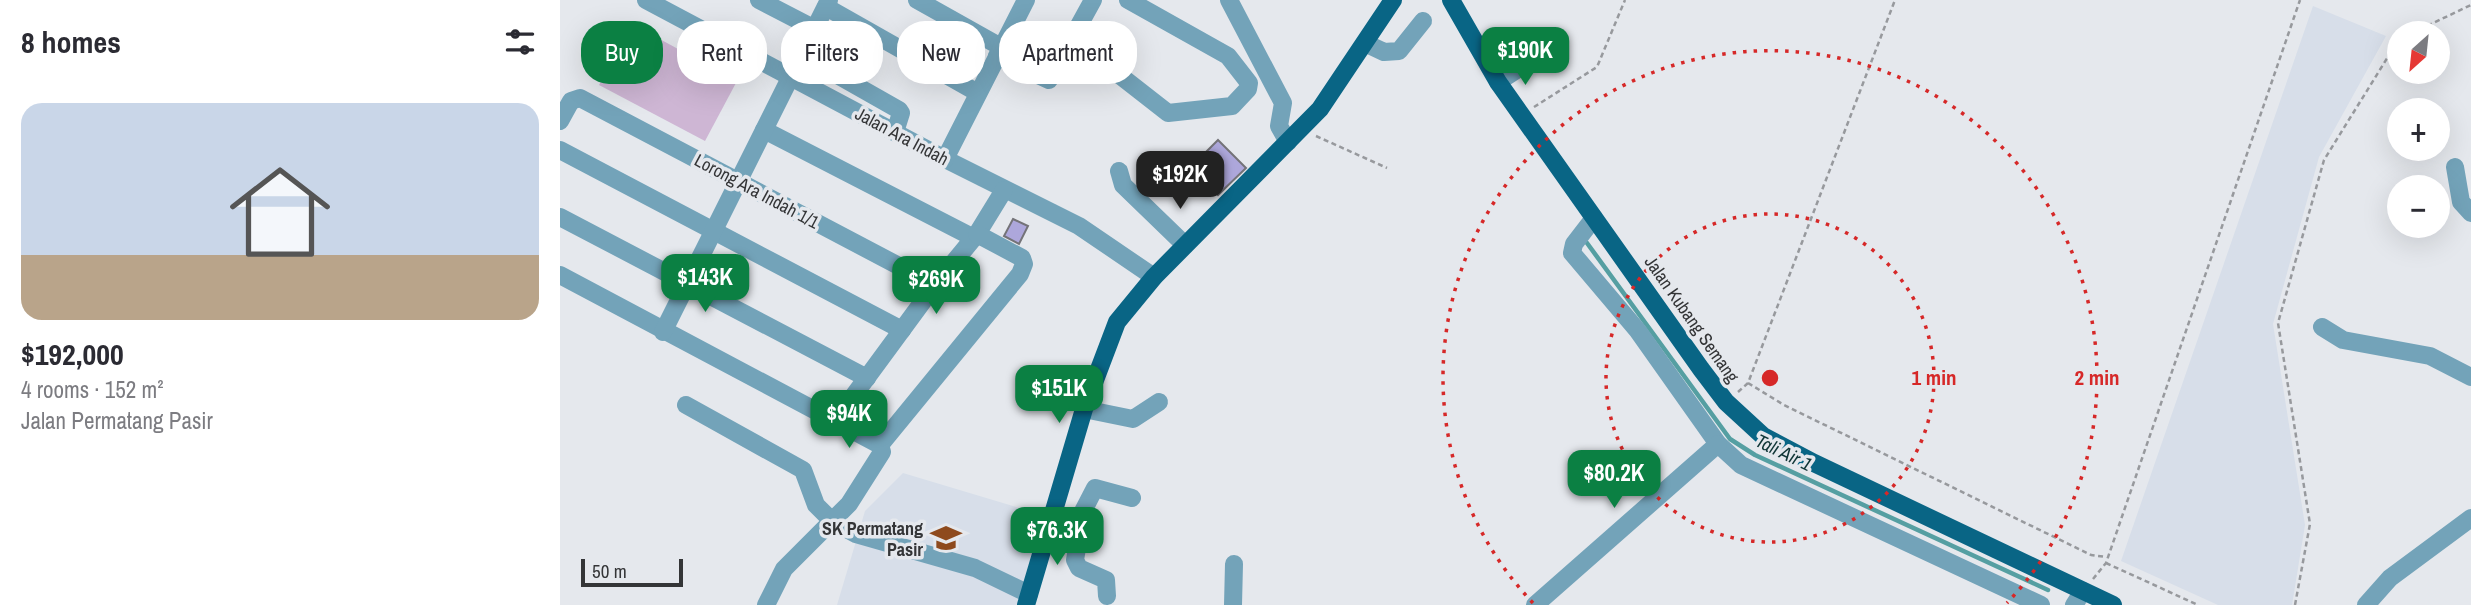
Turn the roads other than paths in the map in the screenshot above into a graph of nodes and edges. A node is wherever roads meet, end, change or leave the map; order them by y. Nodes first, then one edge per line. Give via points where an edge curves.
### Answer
1 (646, 0) edge
2 (759, 0) edge
3 (917, 0) edge
4 (1025, 0) edge
5 (1093, 0) edge
6 (1128, 0) edge
7 (1229, 0) edge
8 (1393, 0) edge
9 (1451, 0) edge
10 (827, 4) edge
11 (800, 21) edge
12 (819, 21) edge
13 (1014, 21) edge
14 (1081, 21) edge
15 (1423, 21) dead end
16 (1365, 43) junction
17 (999, 52) joint
18 (1532, 60) dead end
19 (781, 72) edge
20 (1498, 82) junction
21 (787, 84) edge
22 (804, 84) edge
23 (853, 84) edge
24 (1131, 84) edge
25 (978, 93) junction
26 (560, 121) edge
27 (764, 130) junction
28 (895, 132) junction
29 (1294, 136) junction
30 (560, 150) edge
31 (945, 159) junction
32 (2455, 167) dead end
33 (1119, 171) dead end
34 (739, 181) junction
35 (1004, 190) junction
36 (2471, 213) edge
37 (560, 216) edge
38 (1594, 218) junction
39 (713, 232) junction
40 (975, 236) junction
41 (1185, 245) junction
42 (560, 275) edge
43 (1154, 277) junction
44 (688, 283) junction
45 (935, 285) junction
46 (902, 330) junction
47 (2327, 331) dead end
48 (663, 332) junction
49 (2471, 376) edge
50 (867, 378) junction
51 (1159, 402) dead end
52 (686, 405) dead end
53 (1084, 409) junction
54 (835, 421) junction
55 (880, 444) junction
56 (1718, 444) junction
57 (1132, 498) dead end
58 (1053, 512) junction
59 (2471, 518) edge
60 (832, 521) junction
61 (1078, 521) junction
62 (1234, 564) dead end
63 (1107, 596) dead end
64 (2078, 598) edge
65 (1028, 600) edge
66 (766, 605) edge
67 (1233, 605) edge
68 (1535, 605) edge
69 (2041, 605) edge
70 (2113, 605) edge
71 (2367, 605) edge

1 - 19 street, Jalan Ara Indah
2 - 11 street
3 - 17 street
4 - 13 street
5 - 14 street
6 - 24 street via 1228,56 1249,83 1232,106 1168,113
7 - 29 street via 1283,103 1279,126
8 - 16 main road
9 - 20 main road, Jalan Kubang Semang
10 - 12 street
10 - 25 street
15 - 16 street via 1399,51 1384,52
16 - 29 main road via 1320,109
17 - 25 street
18 - 20 street
20 - 38 main road, Jalan Kubang Semang
21 - 27 street
22 - 28 street, Jalan Ara Indah
23 - 28 street via 899,110
25 - 31 street
26 - 34 street, Lorong Ara Indah 1/1 via 571,101 580,98
27 - 34 street
27 - 40 street
28 - 31 street, Jalan Ara Indah
29 - 41 main road
30 - 39 street
31 - 35 street, Jalan Ara Indah
32 - 36 street via 2461,202
33 - 41 street via 1123,185
34 - 39 street
34 - 45 street, Lorong Ara Indah 1/1
35 - 40 street
35 - 43 street, Jalan Ara Indah via 1079,226
37 - 44 street
38 - 56 street via 1572,253 1638,331
38 - 64 main road, Jalan Kubang Semang via 1718,391 1763,436
39 - 44 street
39 - 46 street
40 - 45 street
40 - 55 street via 1022,258 1020,274
41 - 43 main road
42 - 48 street
43 - 53 main road via 1117,322
44 - 48 street
44 - 50 street
45 - 46 street
46 - 50 street
47 - 49 street via 2343,340 2430,356
48 - 54 street
50 - 54 street
51 - 53 street via 1133,419
52 - 60 street via 803,470 816,505
53 - 58 main road
54 - 55 street
55 - 60 street via 882,452 876,462
56 - 68 street
56 - 69 street via 1741,465
57 - 61 street via 1095,488
58 - 61 street
58 - 65 main road
59 - 71 street via 2390,578
60 - 65 street via 856,534 975,568
60 - 66 street via 784,569
61 - 63 street via 1075,560 1079,568 1106,580
62 - 67 street
64 - 70 main road, Jalan Kubang Semang

